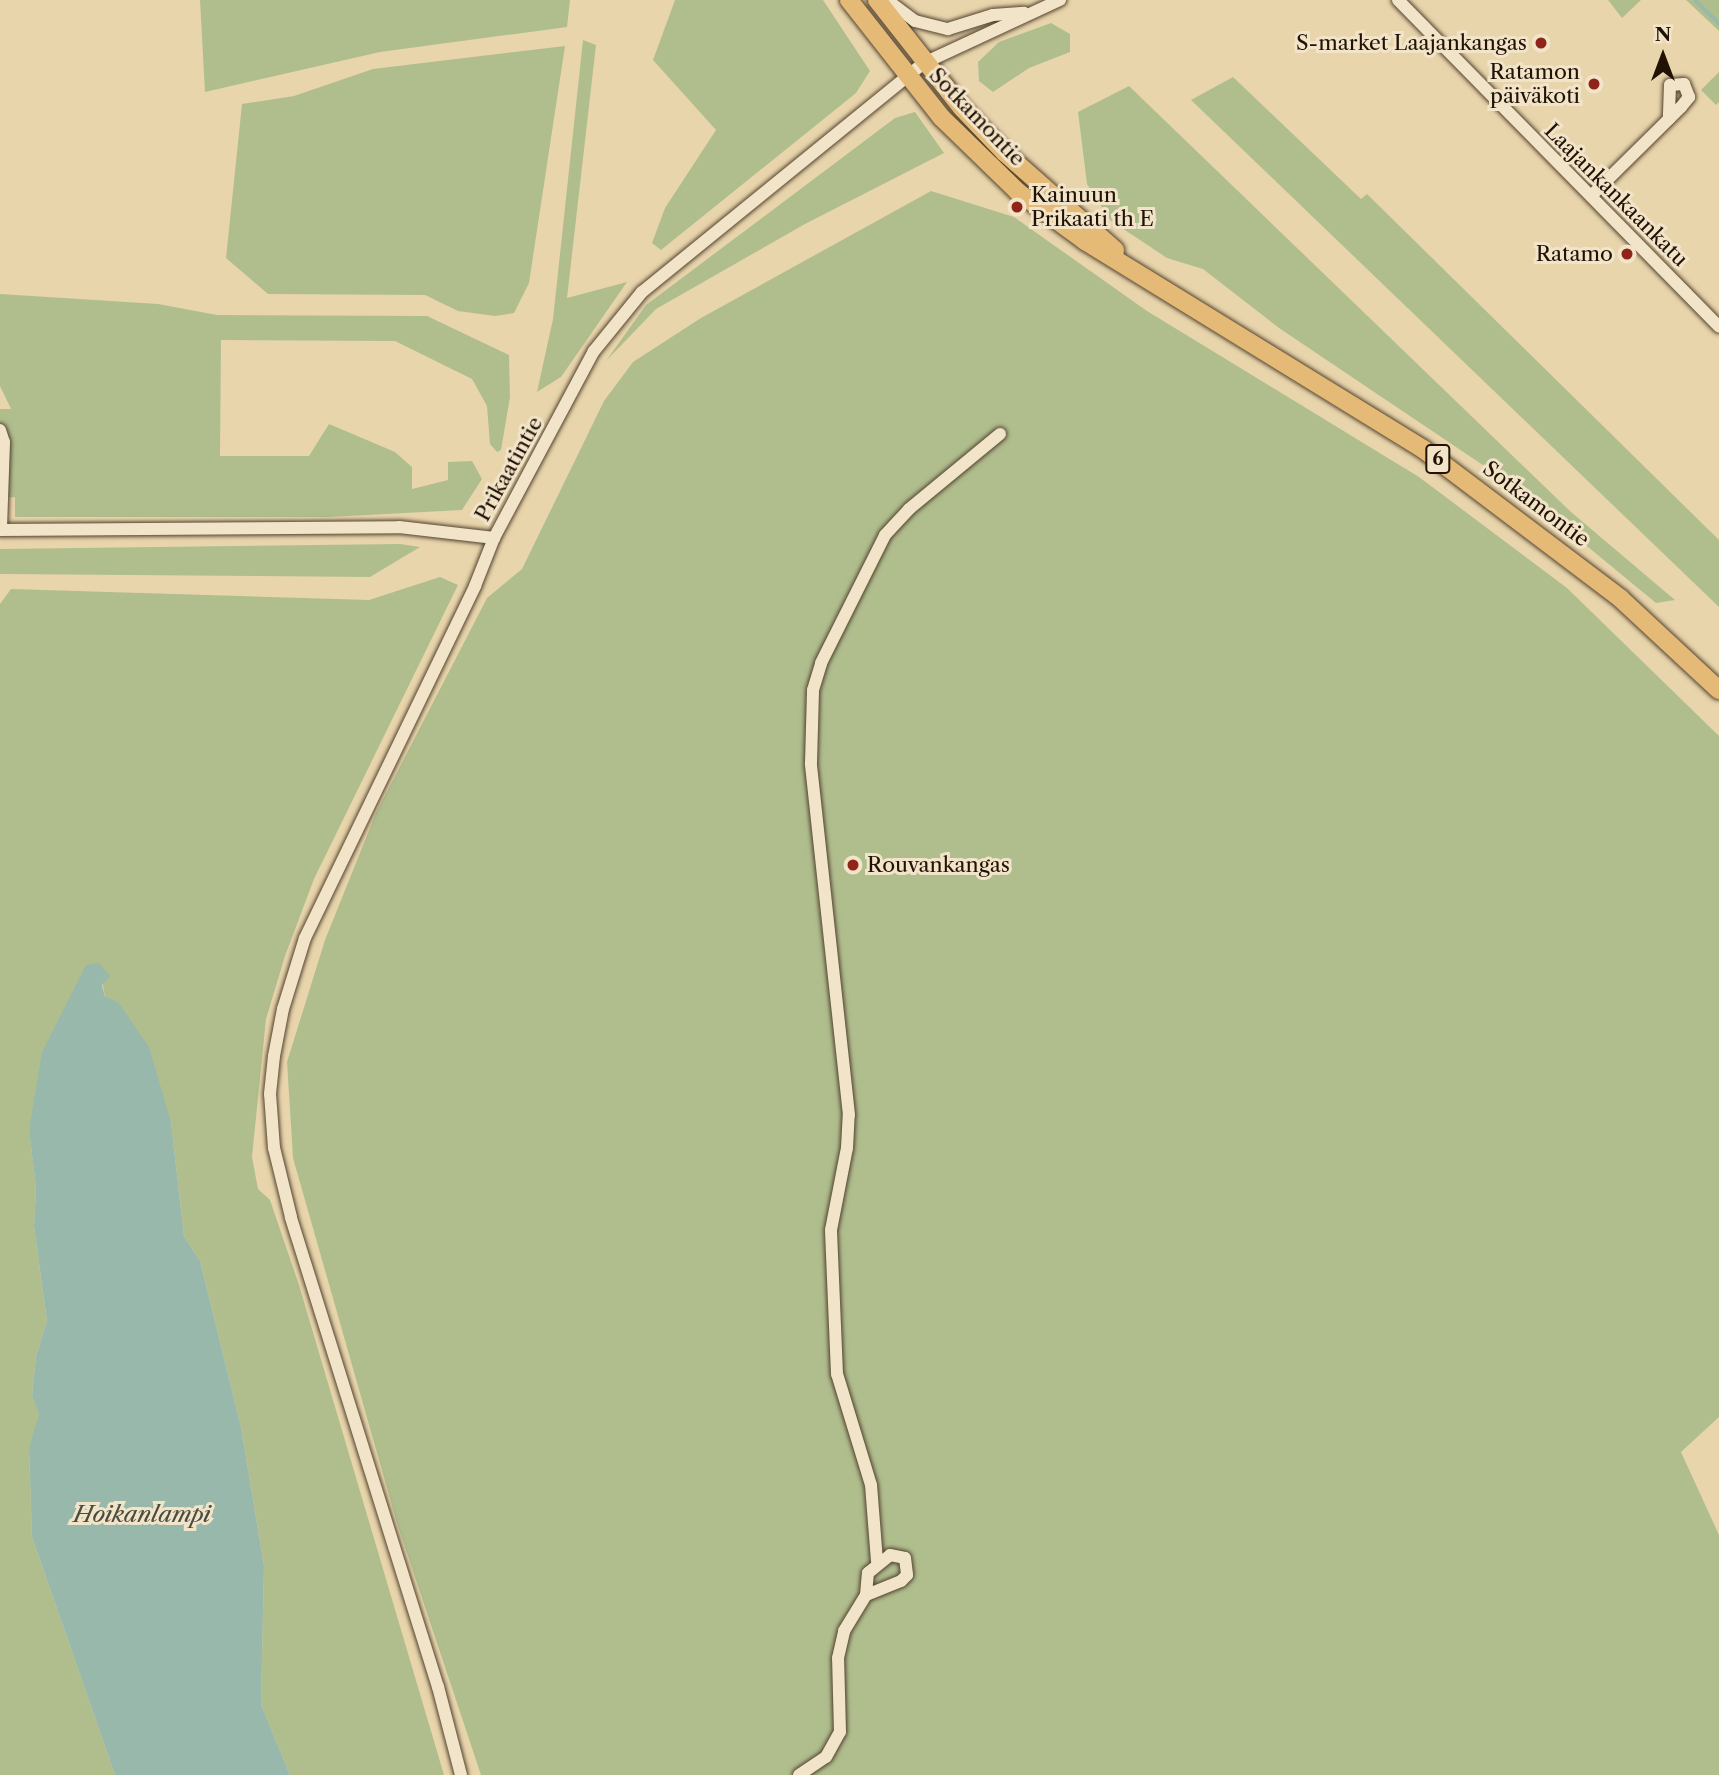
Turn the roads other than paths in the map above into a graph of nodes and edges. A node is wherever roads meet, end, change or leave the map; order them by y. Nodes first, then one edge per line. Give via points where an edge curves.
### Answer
1 (849, 0) edge
2 (877, 0) edge
3 (887, 0) edge
4 (1060, 0) edge
5 (1398, 0) edge
6 (1028, 13) junction
7 (924, 63) junction
8 (906, 77) junction
9 (1669, 119) dead end
10 (1591, 196) junction
11 (1130, 264) junction
12 (1719, 327) edge
13 (0, 430) edge
14 (1000, 434) dead end
15 (0, 530) edge
16 (494, 538) junction
17 (1719, 690) edge
18 (877, 1561) junction
19 (866, 1595) junction
20 (461, 1775) edge
21 (799, 1775) edge

1 - 8 highway, Sotkamontie / 6
2 - 7 highway, Sotkamontie / 6
3 - 6 street via 915,21 948,29 993,15
4 - 6 street, Prikaatintie
5 - 10 street, Laajankankaankatu
6 - 7 street, Prikaatintie
7 - 8 street, Prikaatintie
7 - 11 highway, Sotkamontie / 6 via 1005,153
8 - 11 highway, Sotkamontie / 6 via 1018,192 1085,241
8 - 16 street, Prikaatintie via 642,292 594,351
9 - 10 street
10 - 12 street, Laajankankaankatu
11 - 17 highway, Sotkamontie / 6 via 1339,394 1528,524 1622,598
13 - 15 street via 5,442
14 - 18 street via 909,509 885,535 821,663 810,718 849,1115 848,1148 831,1230 837,1374 871,1485
15 - 16 street, Prikaatintie via 399,527
16 - 20 street via 304,938 282,1009 270,1094 275,1148 291,1217
18 - 19 street via 868,1573
18 - 19 street via 890,1555 905,1558 907,1575
19 - 21 street via 844,1631 838,1658 840,1732 826,1758

